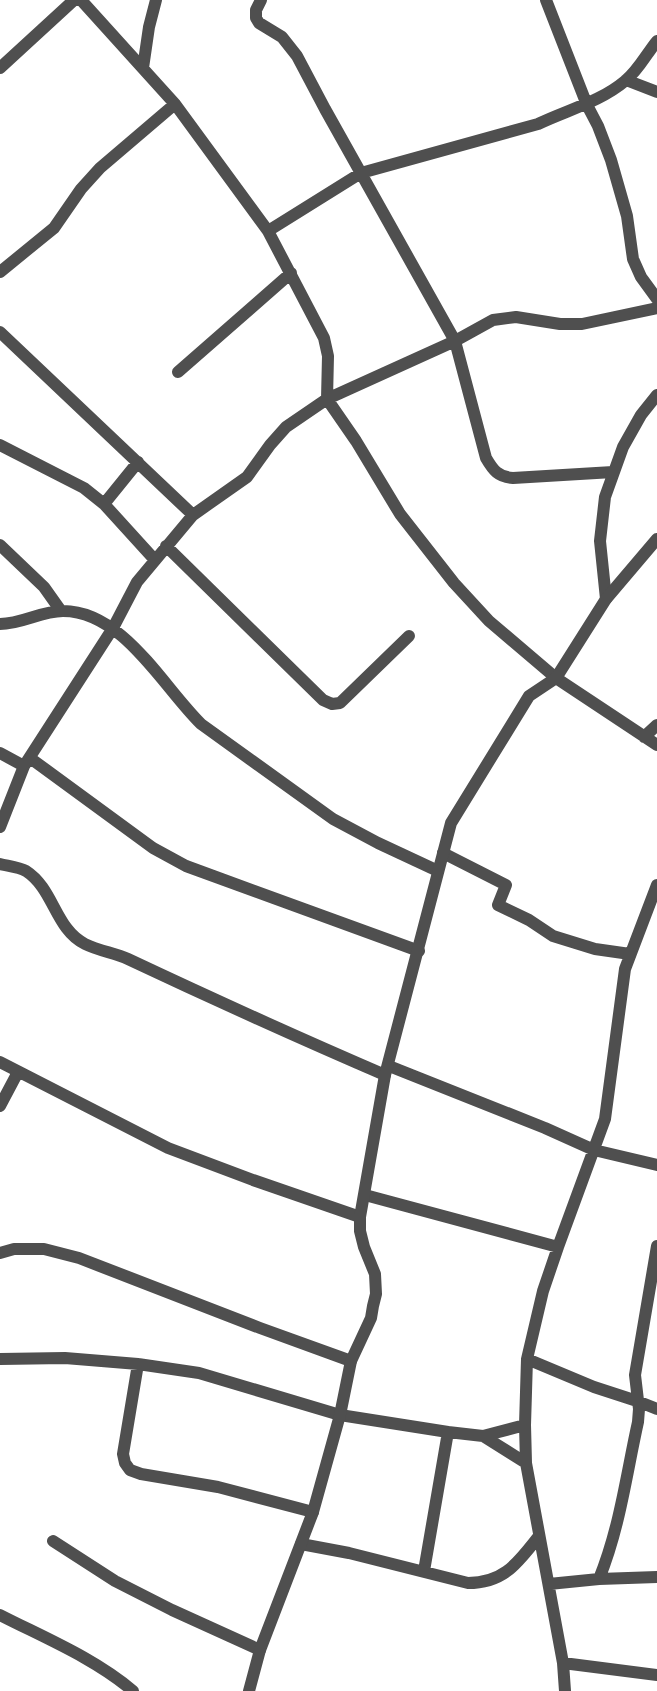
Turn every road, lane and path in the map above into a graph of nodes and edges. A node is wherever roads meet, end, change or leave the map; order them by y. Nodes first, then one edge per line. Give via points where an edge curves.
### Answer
1 (74, 0) edge
2 (81, 0) edge
3 (156, 0) edge
4 (261, 0) edge
5 (546, 0) edge
6 (657, 41) edge
7 (0, 68) edge
8 (143, 68) junction
9 (626, 80) junction
10 (657, 92) edge
11 (175, 104) junction
12 (587, 105) junction
13 (361, 173) junction
14 (268, 231) junction
15 (0, 273) edge
16 (291, 273) junction
17 (657, 299) edge
18 (657, 308) edge
19 (0, 332) edge
20 (455, 341) junction
21 (178, 372) dead end
22 (657, 395) edge
23 (327, 399) junction
24 (0, 446) edge
25 (138, 462) junction
26 (613, 472) junction
27 (104, 504) junction
28 (193, 515) junction
29 (657, 539) edge
30 (0, 545) edge
31 (166, 546) junction
32 (154, 559) junction
33 (606, 599) junction
34 (61, 610) junction
35 (0, 624) edge
36 (113, 628) junction
37 (409, 636) dead end
38 (556, 678) junction
39 (657, 725) edge
40 (644, 737) junction
41 (657, 745) edge
42 (0, 753) edge
43 (27, 762) junction
44 (0, 827) edge
45 (443, 853) junction
46 (0, 864) edge
47 (438, 871) junction
48 (657, 885) edge
49 (653, 907) edge
50 (419, 951) junction
51 (630, 954) junction
52 (0, 1062) edge
53 (387, 1071) junction
54 (18, 1072) junction
55 (0, 1106) edge
56 (594, 1150) junction
57 (657, 1165) edge
58 (365, 1195) junction
59 (360, 1217) junction
60 (657, 1246) edge
61 (558, 1247) junction
62 (0, 1253) edge
63 (0, 1359) edge
64 (527, 1359) junction
65 (351, 1361) junction
66 (138, 1364) junction
67 (638, 1401) junction
68 (657, 1409) edge
69 (340, 1415) junction
70 (525, 1425) junction
71 (448, 1432) junction
72 (483, 1436) junction
73 (526, 1463) junction
74 (313, 1512) junction
75 (539, 1536) junction
76 (53, 1541) dead end
77 (302, 1544) junction
78 (424, 1571) junction
79 (657, 1577) edge
80 (599, 1579) junction
81 (549, 1584) junction
82 (0, 1615) edge
83 (260, 1650) junction
84 (563, 1663) junction
85 (657, 1675) edge
86 (133, 1691) edge
87 (249, 1691) edge
88 (565, 1691) edge

1 - 7 street
2 - 8 street
3 - 8 street
4 - 13 street via 256,18 282,37 297,56
5 - 12 street
6 - 9 street
8 - 11 street
9 - 10 street
9 - 12 street
11 - 14 street
11 - 15 street via 100,168 54,228
12 - 13 street via 538,124
12 - 17 street via 611,160 627,216 633,259
13 - 14 street
13 - 20 street
14 - 16 street
16 - 21 street
16 - 23 street via 324,338 328,356
18 - 20 street via 582,324 516,317 493,320
19 - 25 street
20 - 23 street
20 - 26 street via 486,458 493,470 502,477 513,478
22 - 26 street via 641,415
23 - 28 street via 286,427 247,477
23 - 38 street via 400,514 454,583 489,621
24 - 27 street via 66,478
25 - 27 street
25 - 28 street
26 - 33 street via 605,497 600,542
27 - 32 street
28 - 31 street
29 - 33 street
30 - 34 street via 44,587
31 - 32 street
31 - 37 street via 289,668 332,704 340,703
32 - 36 street
33 - 38 street
34 - 35 street
34 - 36 street via 84,614
36 - 43 street
36 - 47 street via 201,724 333,819
38 - 40 street
38 - 45 street via 529,696 451,823
39 - 40 street
40 - 41 street
42 - 43 street
43 - 44 street
43 - 50 street via 153,848 186,866
45 - 47 street
45 - 51 street via 506,885 498,905 553,936 595,949
46 - 53 street via 25,871 42,885 58,915 85,944 123,957 269,1026
47 - 50 street
48 - 49 street
49 - 51 street
50 - 53 street
51 - 56 street via 605,1119
52 - 54 street
53 - 56 street via 545,1128
53 - 58 street
54 - 55 street
54 - 59 street via 168,1148
56 - 57 street
56 - 61 street
58 - 59 street
58 - 61 street
59 - 65 street via 364,1247 375,1274 376,1294 371,1318
60 - 67 street via 635,1376
61 - 64 street
62 - 65 street via 44,1248 79,1258
63 - 66 street via 65,1358
64 - 67 street
64 - 70 street
65 - 69 street
66 - 69 street via 199,1373
66 - 74 street via 123,1454 130,1470 218,1487
67 - 68 street
67 - 80 street via 638,1422 619,1520
69 - 71 street
69 - 74 street
70 - 72 street
70 - 73 street
71 - 72 street
71 - 78 street
72 - 73 street
73 - 75 street
74 - 77 street
75 - 78 street via 511,1570 482,1583
75 - 81 street
76 - 83 street via 115,1581
77 - 78 street
77 - 83 street
79 - 80 street
80 - 81 street
81 - 84 street
82 - 86 street via 67,1648
83 - 87 street
84 - 85 street
84 - 88 street

